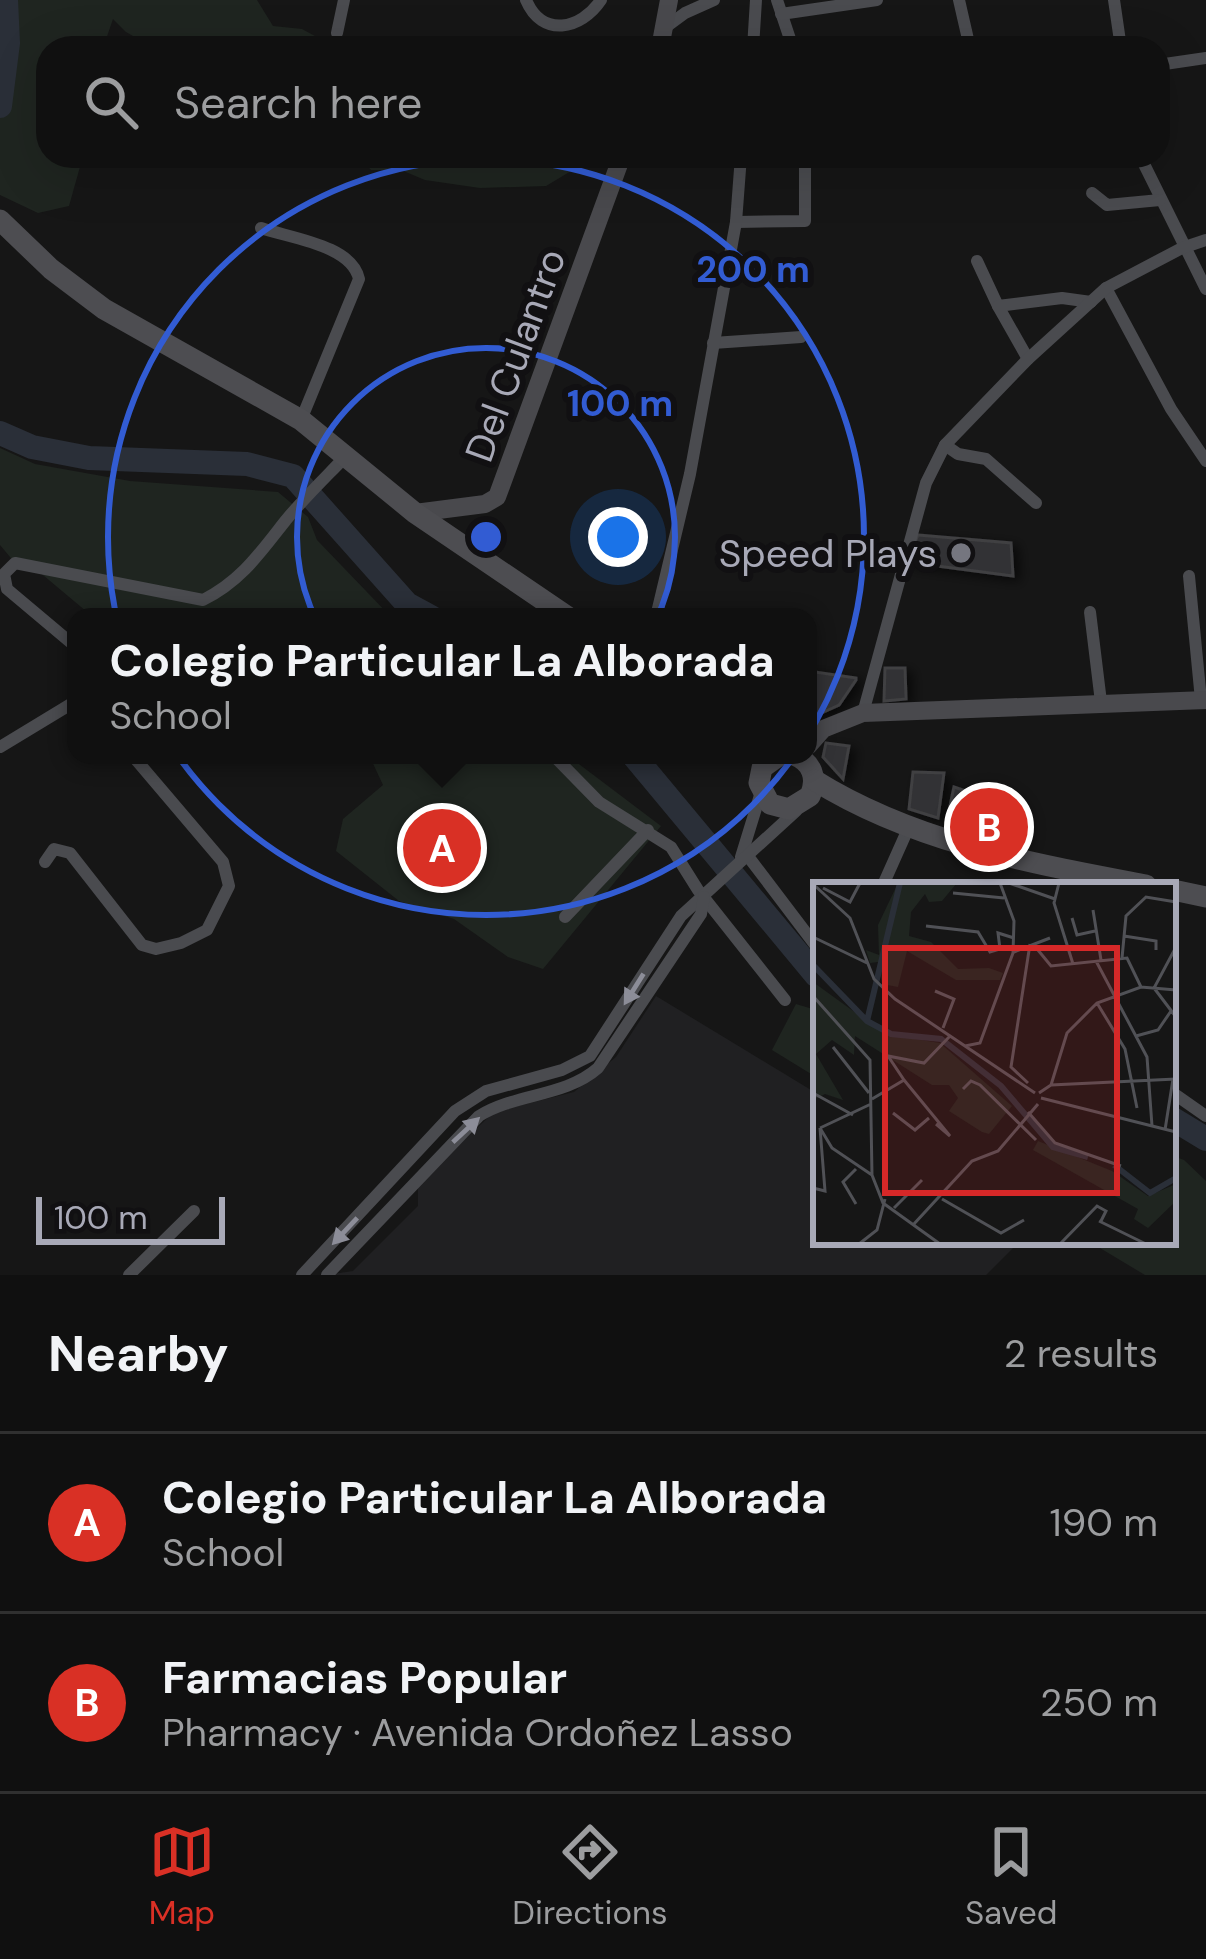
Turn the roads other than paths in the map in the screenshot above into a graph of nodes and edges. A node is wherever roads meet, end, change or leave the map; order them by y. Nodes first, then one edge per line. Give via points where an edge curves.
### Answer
1 (344, 0) edge
2 (526, 0) edge
3 (601, 0) edge
4 (669, 0) edge
5 (714, 0) edge
6 (756, 0) edge
7 (877, 0) edge
8 (959, 0) edge
9 (1114, 0) edge
10 (779, 7) edge
11 (666, 27) junction
12 (337, 33) dead end
13 (663, 36) edge
14 (754, 36) edge
15 (789, 36) edge
16 (967, 36) edge
17 (1119, 36) edge
18 (1206, 58) edge
19 (1170, 63) edge
20 (618, 168) edge
21 (740, 168) edge
22 (805, 168) edge
23 (1145, 168) edge
24 (1092, 193) dead end
25 (1160, 200) junction
26 (0, 220) edge
27 (736, 222) junction
28 (261, 228) dead end
29 (1206, 240) edge
30 (1182, 248) junction
31 (977, 261) dead end
32 (1106, 288) junction
33 (1206, 289) edge
34 (1091, 302) junction
35 (998, 306) junction
36 (801, 337) dead end
37 (713, 343) junction
38 (1028, 358) junction
39 (301, 420) junction
40 (945, 445) junction
41 (346, 456) junction
42 (1206, 461) edge
43 (1036, 502) dead end
44 (415, 513) junction
45 (1189, 576) dead end
46 (555, 608) edge
47 (658, 608) edge
48 (1090, 612) dead end
49 (67, 639) edge
50 (1203, 700) edge
51 (1101, 702) junction
52 (67, 706) edge
53 (863, 713) junction
54 (817, 735) edge
55 (0, 747) edge
56 (140, 764) edge
57 (562, 764) edge
58 (748, 764) edge
59 (766, 764) edge
60 (804, 764) edge
61 (814, 780) junction
62 (760, 783) junction
63 (802, 805) junction
64 (854, 805) junction
65 (908, 829) junction
66 (648, 830) junction
67 (742, 858) junction
68 (45, 862) dead end
69 (884, 882) edge
70 (1130, 882) edge
71 (1176, 891) edge
72 (706, 895) junction
73 (1206, 897) edge
74 (565, 917) dead end
75 (813, 942) edge
76 (785, 1000) dead end
77 (1176, 1095) edge
78 (1206, 1116) edge
79 (194, 1211) dead end
80 (129, 1275) edge
81 (302, 1275) edge
82 (327, 1275) edge

1 - 12 street
2 - 3 street via 545,25 570,24
4 - 11 street
5 - 11 street
6 - 14 street
7 - 10 street
8 - 16 street
9 - 17 street
10 - 15 street
11 - 13 street
18 - 19 street
20 - 44 street, Del Culantro via 497,497
21 - 27 street
22 - 27 street via 805,221
23 - 25 street
24 - 25 street via 1107,205
25 - 30 street
26 - 39 main road via 104,309
27 - 37 street
28 - 39 street via 340,254 357,269
29 - 30 street
30 - 32 street
30 - 33 street
31 - 35 street
32 - 34 street
32 - 42 street
34 - 35 street
34 - 38 street
35 - 38 street
36 - 37 street
37 - 47 street
38 - 40 street
39 - 41 main road
40 - 43 street via 986,459
40 - 53 street via 926,483
41 - 44 main road
41 - 49 street via 251,566 203,600 15,563 4,574 7,589
44 - 46 main road
45 - 50 street
48 - 51 street
50 - 51 street
51 - 53 street
52 - 55 street
53 - 54 street
56 - 68 street via 224,862 229,886 207,930 156,950 142,945 70,853 54,849
57 - 66 street via 599,802
58 - 62 main road
59 - 62 main road
60 - 61 main road
61 - 63 main road
61 - 64 main road
62 - 63 main road via 777,808
62 - 67 street
63 - 64 main road
63 - 67 street
64 - 65 main road
65 - 69 street
65 - 70 main road
66 - 72 street
66 - 74 street
67 - 72 street
67 - 75 street
71 - 73 main road
72 - 76 street
72 -> 81 street via 681,916 590,1055 486,1091 455,1111
82 -> 72 street via 479,1116 598,1068
77 - 78 street
79 - 80 street

